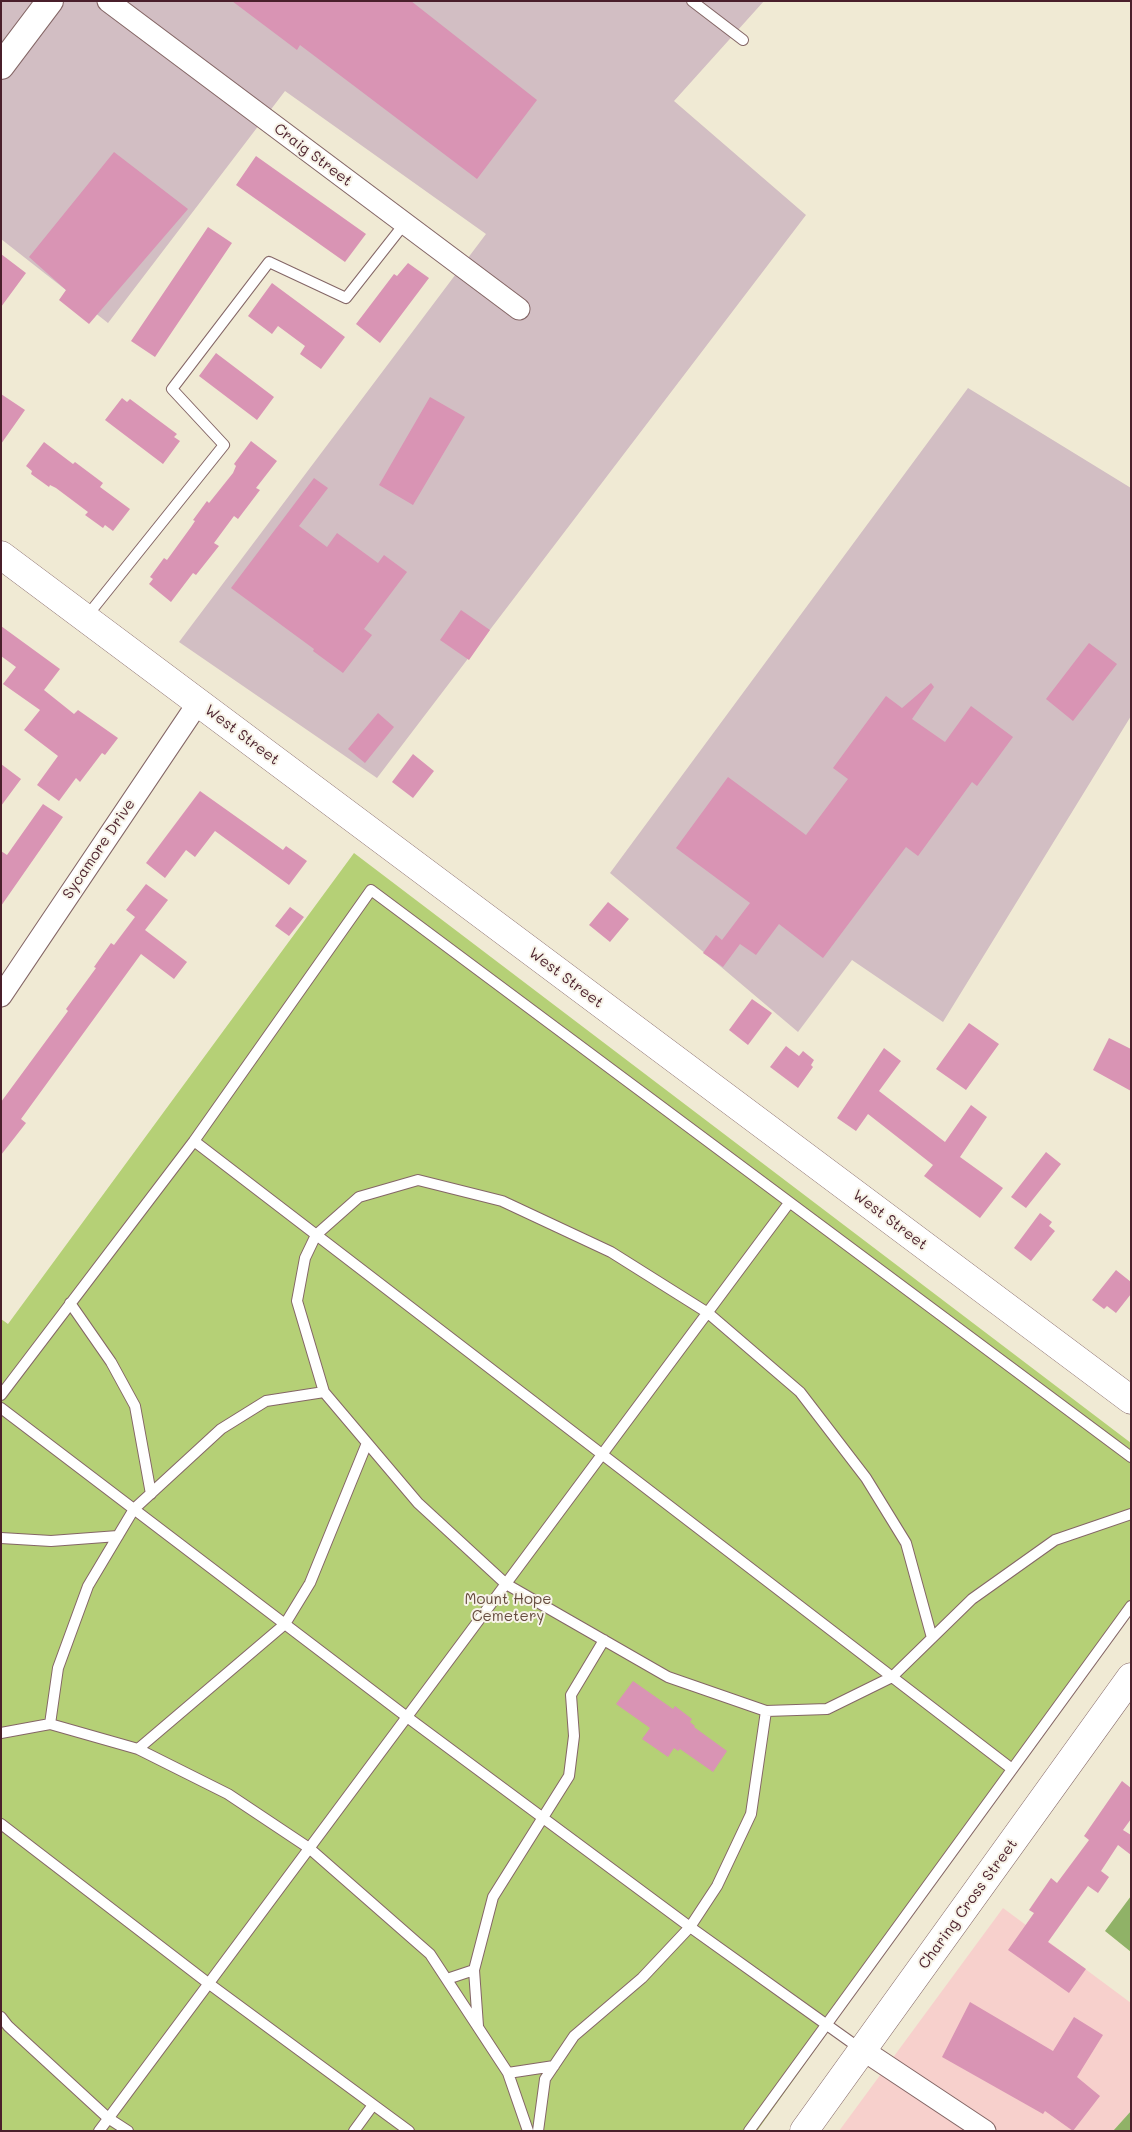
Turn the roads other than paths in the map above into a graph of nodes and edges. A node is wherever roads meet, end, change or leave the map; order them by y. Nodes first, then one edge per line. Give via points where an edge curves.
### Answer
1 (50, 1) edge
2 (108, 1) edge
3 (692, 1) edge
4 (743, 40) dead end
5 (1, 66) edge
6 (405, 223) junction
7 (519, 309) dead end
8 (1, 556) edge
9 (85, 618) junction
10 (198, 703) junction
11 (1, 996) edge
12 (194, 1141) junction
13 (789, 1204) junction
14 (316, 1235) junction
15 (70, 1303) junction
16 (708, 1313) junction
17 (324, 1392) junction
18 (1, 1394) edge
19 (1131, 1400) edge
20 (1, 1408) edge
21 (367, 1443) junction
22 (602, 1454) junction
23 (1131, 1457) edge
24 (151, 1494) junction
25 (134, 1509) junction
26 (1131, 1514) edge
27 (118, 1536) junction
28 (1, 1538) edge
29 (506, 1584) junction
30 (1131, 1606) edge
31 (285, 1624) junction
32 (932, 1638) junction
33 (604, 1640) junction
34 (1131, 1677) edge
35 (892, 1678) junction
36 (766, 1711) junction
37 (407, 1717) junction
38 (50, 1724) junction
39 (1, 1733) edge
40 (138, 1749) junction
41 (1012, 1769) junction
42 (543, 1818) junction
43 (1, 1824) edge
44 (309, 1848) junction
45 (690, 1927) junction
46 (474, 1970) junction
47 (447, 1979) junction
48 (208, 1983) junction
49 (1, 2017) edge
50 (827, 2025) junction
51 (478, 2027) junction
52 (863, 2050) junction
53 (554, 2066) junction
54 (508, 2073) junction
55 (373, 2105) junction
56 (108, 2118) junction
57 (98, 2131) edge
58 (128, 2131) edge
59 (354, 2131) edge
60 (408, 2131) edge
61 (528, 2131) edge
62 (538, 2131) edge
63 (749, 2131) edge
64 (804, 2131) edge
65 (984, 2131) edge

1 - 5 street
2 - 6 street, Craig Street
3 - 4 lane
6 - 7 street, Craig Street
6 - 9 lane via 346,298 270,262 172,389 224,445
8 - 9 main road, West Street
9 - 10 main road, West Street
10 - 11 street, Sycamore Drive
10 - 19 main road, West Street
12 - 13 lane via 372,890
12 - 14 lane
12 - 15 lane
13 - 16 lane
13 - 23 lane
14 - 16 lane via 359,1197 418,1180 502,1201 611,1252
14 - 17 lane via 305,1258 297,1301
14 - 22 lane
15 - 18 lane
15 - 24 lane via 111,1362 135,1406
16 - 22 lane
16 - 32 lane via 800,1392 866,1478 906,1543
17 - 21 lane
17 - 24 lane via 266,1401 221,1429
20 - 25 lane
21 - 29 lane via 418,1503
21 - 31 lane via 310,1583
22 - 29 lane
22 - 35 lane
24 - 25 lane
25 - 27 lane
25 - 31 lane
26 - 32 lane via 1055,1540 972,1599
27 - 28 lane via 51,1541
27 - 38 lane via 85,1595 58,1668
29 - 33 lane
29 - 37 lane
30 - 41 lane
31 - 37 lane
31 - 40 lane
32 - 35 lane
33 - 36 lane via 668,1677
33 - 42 lane via 572,1695 574,1736 569,1776
34 - 52 main road, Charing Cross Street
35 - 36 lane via 827,1709
35 - 41 lane
36 - 45 lane via 751,1814 717,1886
37 - 42 lane
37 - 44 lane
38 - 39 lane
38 - 40 lane
40 - 44 lane via 228,1794
41 - 50 lane
42 - 45 lane
42 - 46 lane via 493,1897
43 - 48 lane
44 - 47 lane via 430,1954
44 - 48 lane
45 - 50 lane
45 - 53 lane via 642,1978 574,2036
46 - 47 lane
46 - 51 lane
47 - 51 lane
48 - 55 lane
48 - 56 lane
49 - 56 lane
50 - 52 lane
50 - 63 lane
51 - 54 lane
52 - 64 main road, Charing Cross Street
52 - 65 street
53 - 54 lane
53 - 62 lane via 545,2079
54 - 61 lane
55 - 59 lane
55 - 60 lane
56 - 57 lane
56 - 58 lane

